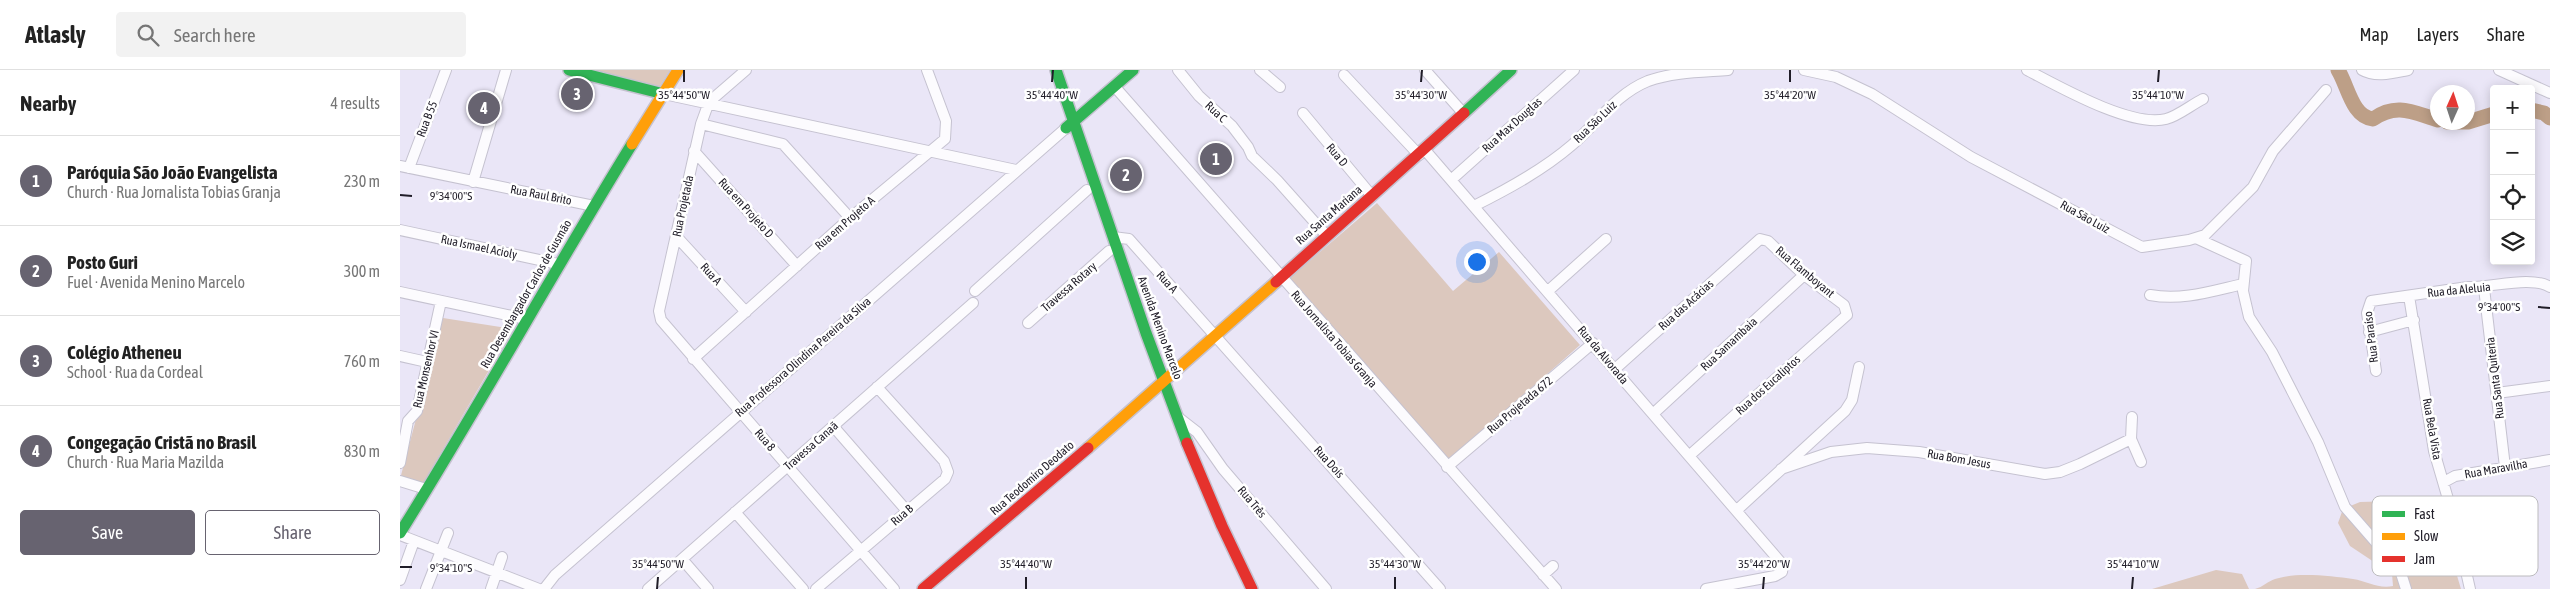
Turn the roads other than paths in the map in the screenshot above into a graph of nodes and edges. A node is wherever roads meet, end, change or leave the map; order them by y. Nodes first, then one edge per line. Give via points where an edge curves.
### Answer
1 (446, 70) edge
2 (506, 70) edge
3 (570, 70) edge
4 (678, 70) edge
5 (746, 70) edge
6 (927, 70) edge
7 (1046, 70) edge
8 (1056, 70) edge
9 (1133, 70) edge
10 (1178, 70) edge
11 (1260, 70) edge
12 (1425, 70) edge
13 (1510, 70) edge
14 (1574, 70) edge
15 (1728, 70) edge
16 (1804, 70) edge
17 (2027, 70) edge
18 (2362, 70) edge
19 (2408, 70) edge
20 (2499, 70) edge
21 (1344, 75) dead end
22 (1280, 86) dead end
23 (1115, 87) junction
24 (2326, 90) dead end
25 (2550, 93) edge
26 (664, 94) junction
27 (2202, 99) dead end
28 (708, 102) junction
29 (1303, 113) dead end
30 (1464, 114) junction
31 (701, 124) junction
32 (1070, 125) junction
33 (694, 151) junction
34 (929, 152) junction
35 (1422, 152) junction
36 (404, 167) edge
37 (1016, 170) junction
38 (1451, 180) junction
39 (473, 182) junction
40 (1087, 190) junction
41 (1372, 196) junction
42 (594, 206) junction
43 (1474, 206) junction
44 (850, 218) junction
45 (400, 230) edge
46 (676, 236) junction
47 (1326, 236) junction
48 (1113, 237) junction
49 (2198, 238) junction
50 (1606, 239) dead end
51 (1756, 240) joint
52 (1109, 251) junction
53 (558, 264) junction
54 (797, 266) junction
55 (1804, 275) junction
56 (1280, 277) junction
57 (2243, 284) junction
58 (2550, 287) edge
59 (2484, 288) junction
60 (975, 291) dead end
61 (1548, 291) junction
62 (400, 292) edge
63 (2150, 295) dead end
64 (2410, 296) junction
65 (441, 301) junction
66 (973, 303) dead end
67 (2368, 303) joint
68 (660, 311) joint
69 (746, 312) junction
70 (1847, 314) joint
71 (526, 319) junction
72 (2414, 320) junction
73 (1028, 323) dead end
74 (2369, 332) junction
75 (1216, 336) junction
76 (1593, 343) junction
77 (400, 356) edge
78 (693, 359) junction
79 (427, 362) junction
80 (1859, 367) dead end
81 (1615, 369) junction
82 (2376, 371) dead end
83 (1161, 386) junction
84 (2550, 386) edge
85 (877, 387) junction
86 (2497, 393) junction
87 (741, 412) junction
88 (1654, 413) junction
89 (1177, 416) junction
90 (2132, 417) dead end
91 (404, 420) edge
92 (833, 426) junction
93 (2131, 439) junction
94 (1690, 455) junction
95 (2550, 460) edge
96 (2141, 462) dead end
97 (400, 463) edge
98 (788, 466) junction
99 (1448, 467) junction
100 (2505, 467) junction
101 (1781, 469) junction
102 (400, 481) edge
103 (2444, 482) junction
104 (426, 489) junction
105 (2447, 496) edge
106 (906, 510) junction
107 (1736, 510) junction
108 (735, 512) junction
109 (448, 533) dead end
110 (400, 534) edge
111 (2372, 538) edge
112 (414, 541) junction
113 (441, 551) junction
114 (860, 551) junction
115 (502, 557) dead end
116 (682, 559) junction
117 (1553, 566) dead end
118 (497, 573) junction
119 (1543, 576) junction
120 (1722, 576) dead end
121 (2402, 576) edge
122 (2467, 576) edge
123 (400, 580) edge
124 (1729, 586) junction
125 (426, 589) edge
126 (490, 589) edge
127 (539, 589) edge
128 (544, 589) edge
129 (648, 589) edge
130 (708, 589) edge
131 (803, 589) edge
132 (816, 589) edge
133 (894, 589) edge
134 (924, 589) edge
135 (1242, 589) edge
136 (1252, 589) edge
137 (1326, 589) edge
138 (1440, 589) edge
139 (1556, 589) edge
140 (1706, 589) edge
141 (2406, 589) edge
142 (2470, 589) edge

1 - 36 street, Rua B 55
2 - 39 street
3 - 26 street
4 - 26 street, Rua Desembargador Carlos de Gusmão
5 - 28 street
6 - 34 street, Rua em Projeto A via 947,132 945,139
7 - 32 street, Avenida Menino Marcelo
8 - 32 street, Avenida Menino Marcelo
9 - 23 street
10 - 47 street, Rua C
11 - 22 street
12 - 30 street
13 - 30 street, Rua Santa Mariana
14 - 38 street, Rua Max Douglas
15 - 43 street, Rua São Luiz via 1664,76 1636,86 1610,106 1572,145 1538,170
16 - 49 street, Rua São Luiz via 1836,77 1872,94 1971,156 2133,244 2150,247
17 - 27 street via 2070,93 2139,118 2169,118
18 - 19 street via 2380,75
20 - 25 street
21 - 35 street, Rua da Alvorada
23 - 32 street
23 - 56 street, Rua Jornalista Tobias Granja
24 - 49 street, Rua São Luiz via 2273,151 2253,187 2206,234
26 - 28 street
26 - 42 street, Rua Desembargador Carlos de Gusmão
28 - 31 street, Rua Projetada
28 - 34 street
29 - 41 street, Rua D
30 - 35 street, Rua Santa Mariana
31 - 33 street, Rua Projetada
31 - 44 street via 783,144
32 - 37 street, Rua Professora Olindina Pereira da Silva
32 - 40 street, Avenida Menino Marcelo
32 - 48 street, Avenida Menino Marcelo
33 - 46 street, Rua Projetada
33 - 54 street, Rua em Projeto D
34 - 37 street
34 - 44 street, Rua em Projeto A
35 - 38 street, Rua da Alvorada
35 - 41 street, Rua Santa Mariana
36 - 39 street, Rua Raul Brito
37 - 87 street, Rua Professora Olindina Pereira da Silva
38 - 43 street, Rua da Alvorada
39 - 42 street, Rua Raul Brito
40 - 52 street, Avenida Menino Marcelo
40 - 60 street
41 - 47 street, Rua Santa Mariana
42 - 53 street, Rua Desembargador Carlos de Gusmão
43 - 61 street, Rua da Alvorada
44 - 54 street, Rua em Projeto A
45 - 53 street, Rua Ismael Acioly
46 - 68 street, Rua Projetada
46 - 69 street, Rua A
47 - 56 street, Rua Santa Mariana
48 - 75 street, Rua A via 1129,239
48 - 83 street, Avenida Menino Marcelo
49 - 57 street via 2246,261
50 - 61 street
51 - 55 street, Rua Flamboyant via 1768,241
51 - 81 street, Rua das Acácias
52 - 73 street, Travessa Rotary
52 - 83 street, Avenida Menino Marcelo
53 - 71 street, Rua Desembargador Carlos de Gusmão
54 - 69 street, Rua em Projeto A
55 - 70 street, Rua Flamboyant via 1844,305
55 - 88 street, Rua Samambaia
56 - 75 street, Rua Santa Mariana
56 - 99 street, Rua Jornalista Tobias Granja
57 - 63 street via 2193,296 2168,298
57 - 111 street via 2246,310 2272,352 2318,442 2345,507
58 - 59 street, Rua da Aleluia via 2529,282
59 - 64 street, Rua da Aleluia via 2468,287
59 - 86 street, Rua Santa Quiteria
61 - 76 street, Rua da Alvorada
62 - 65 street
64 - 67 street, Rua da Aleluia
64 - 72 street, Rua Bela Vista
65 - 71 street
65 - 79 street, Rua Monsenhor VI
66 - 85 street, Travessa Canaã
67 - 74 street, Rua Paraíso
68 - 78 street, Rua 8 via 664,326
69 - 78 street, Rua em Projeto A
70 - 94 street, Rua dos Eucaliptos
71 - 104 street, Rua Desembargador Carlos de Gusmão via 451,456
72 - 74 street
72 - 103 street, Rua Bela Vista via 2434,451
74 - 82 street, Rua Paraíso
75 - 83 street, Rua Santa Mariana
75 - 138 street, Rua Dois
76 - 81 street, Rua da Alvorada
76 - 99 street, Rua Projetada 672
77 - 79 street
78 - 87 street, Rua 8
79 - 91 street, Rua Monsenhor VI via 417,411
80 - 101 street via 1852,400 1845,411
81 - 88 street, Rua da Alvorada
83 - 89 street, Avenida Menino Marcelo
83 - 134 street, Rua Teodomiro Deodato
83 - 135 street, Avenida Menino Marcelo via 1210,523
84 - 86 street
85 - 92 street, Travessa Canaã
85 - 106 street, Rua B via 944,461 948,472 944,479
86 - 100 street, Rua Santa Quiteria
87 - 98 street, Rua 8
87 - 128 street, Rua Professora Olindina Pereira da Silva via 555,575
88 - 94 street, Rua da Alvorada
89 - 136 street, Avenida Menino Marcelo via 1206,491
89 - 137 street, Rua Três via 1197,432 1223,469
90 - 93 street
91 - 97 street, Rua Monsenhor VI
92 - 98 street, Travessa Canaã
92 - 106 street
93 - 96 street
93 - 101 street, Rua Bom Jesus via 2080,464 2045,474 1919,452 1867,448 1831,452
94 - 107 street, Rua da Alvorada
95 - 100 street, Rua Maravilha
98 - 108 street, Travessa Canaã
98 - 114 street, Rua 8
99 - 119 street, Rua Jornalista Tobias Granja
100 - 103 street, Rua Maravilha via 2455,476
101 - 107 street
102 - 104 street
103 - 105 street, Rua Bela Vista
104 - 110 street, Rua Desembargador Carlos de Gusmão
106 - 114 street, Rua B
107 - 124 street, Rua da Alvorada via 1780,560 1783,568 1779,575
108 - 116 street, Travessa Canaã
108 - 131 street
109 - 113 street
110 - 112 street
112 - 113 street
112 - 123 street
113 - 118 street
113 - 125 street
114 - 132 street, Rua B
114 - 133 street, Rua 8
115 - 118 street
116 - 129 street, Travessa Canaã
116 - 130 street
117 - 119 street
118 - 126 street
118 - 127 street
119 - 139 street, Rua Jornalista Tobias Granja
120 - 124 street
121 - 141 street
122 - 142 street, Rua Bela Vista
124 - 140 street

